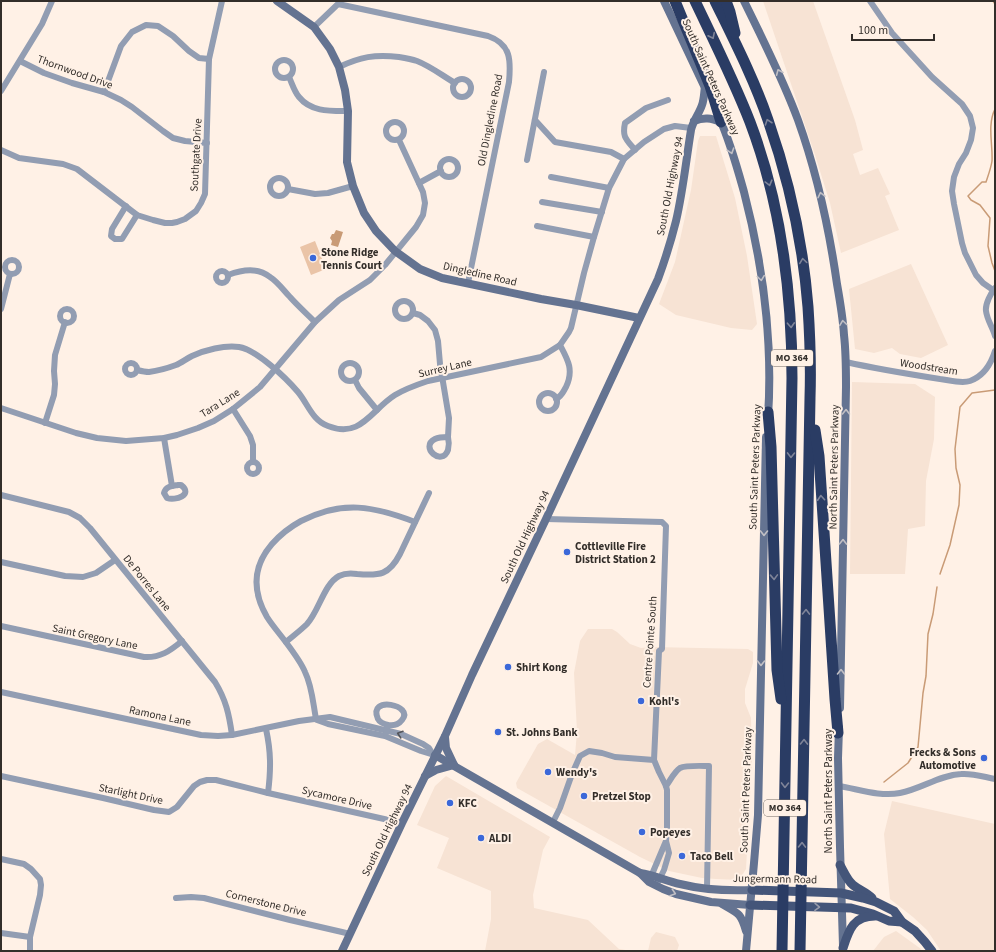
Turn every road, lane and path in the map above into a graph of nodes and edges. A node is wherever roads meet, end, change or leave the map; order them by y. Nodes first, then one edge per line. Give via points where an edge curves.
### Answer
1 (52, 1) edge
2 (222, 1) edge
3 (277, 1) edge
4 (664, 1) edge
5 (675, 1) edge
6 (695, 1) edge
7 (715, 1) edge
8 (726, 1) edge
9 (744, 1) edge
10 (870, 1) edge
11 (338, 3) edge
12 (314, 27) junction
13 (740, 53) junction
14 (209, 59) junction
15 (20, 61) junction
16 (339, 67) junction
17 (544, 72) dead end
18 (289, 77) dead end
19 (455, 83) dead end
20 (3, 84) edge
21 (705, 87) junction
22 (1, 91) edge
23 (104, 92) junction
24 (668, 100) dead end
25 (348, 111) junction
26 (535, 120) junction
27 (721, 122) junction
28 (693, 124) junction
29 (399, 140) dead end
30 (207, 143) junction
31 (1, 150) edge
32 (634, 150) junction
33 (624, 159) junction
34 (527, 160) dead end
35 (441, 171) dead end
36 (551, 177) dead end
37 (419, 183) junction
38 (353, 186) junction
39 (609, 188) junction
40 (288, 189) dead end
41 (542, 202) dead end
42 (126, 206) junction
43 (602, 212) junction
44 (137, 215) junction
45 (537, 226) dead end
46 (594, 237) junction
47 (395, 251) junction
48 (10, 274) dead end
49 (228, 275) dead end
50 (468, 283) junction
51 (994, 289) edge
52 (576, 305) junction
53 (1, 309) edge
54 (413, 313) dead end
55 (639, 318) junction
56 (65, 322) dead end
57 (315, 322) junction
58 (995, 336) edge
59 (560, 346) junction
60 (995, 352) edge
61 (846, 362) junction
62 (137, 370) dead end
63 (275, 370) junction
64 (442, 378) junction
65 (355, 380) dead end
66 (810, 398) junction
67 (556, 399) dead end
68 (1, 408) edge
69 (233, 409) junction
70 (377, 410) junction
71 (768, 412) junction
72 (45, 423) junction
73 (448, 437) dead end
74 (164, 438) junction
75 (253, 462) dead end
76 (172, 486) dead end
77 (429, 493) dead end
78 (1, 495) edge
79 (546, 519) junction
80 (415, 522) junction
81 (115, 560) junction
82 (1, 562) edge
83 (1, 626) edge
84 (182, 641) junction
85 (286, 642) junction
86 (1, 692) edge
87 (316, 719) junction
88 (347, 721) junction
89 (266, 728) junction
90 (346, 728) junction
91 (387, 730) junction
92 (786, 732) junction
93 (838, 733) junction
94 (232, 735) junction
95 (444, 736) junction
96 (434, 754) junction
97 (654, 760) junction
98 (454, 766) junction
99 (1, 776) edge
100 (425, 776) junction
101 (995, 779) edge
102 (666, 786) junction
103 (838, 786) junction
104 (268, 793) junction
105 (553, 822) junction
106 (402, 823) junction
107 (1, 859) edge
108 (840, 865) junction
109 (654, 880) junction
110 (707, 889) junction
111 (752, 890) junction
112 (841, 893) junction
113 (176, 898) dead end
114 (876, 902) junction
115 (720, 903) junction
116 (750, 905) junction
117 (842, 908) junction
118 (879, 916) junction
119 (902, 922) junction
120 (1, 933) edge
121 (350, 934) junction
122 (747, 936) junction
123 (30, 938) junction
124 (843, 950) edge
125 (30, 951) edge
126 (342, 951) edge
127 (746, 951) edge
128 (782, 951) edge
129 (800, 951) edge
130 (932, 951) edge

1 - 15 street
2 - 14 street, Southgate Drive
3 - 12 main road, Dingledine Road
4 - 21 main road, South Saint Peters Parkway
5 - 27 highway via 710,86
6 -> 92 highway, MO 364 via 725,62 753,131 777,216 788,281 792,378
7 - 13 highway, MO 364
8 - 13 highway
61 -> 9 main road, North Saint Peters Parkway via 834,257 815,172 787,92
10 - 51 street via 892,33 962,104 970,116 973,128 971,140 954,177 952,191 962,243 968,259 976,275 983,283
11 - 12 street, Old Dingledine Road
11 - 50 street, Old Dingledine Road via 488,36 500,42 508,52 508,82
12 - 16 main road, Dingledine Road
66 -> 13 highway, MO 364 via 808,306 795,216 772,133
14 - 23 street via 200,58 189,51 158,26 146,25 132,32 121,46
14 - 30 street, Southgate Drive
15 - 20 street
15 - 23 street, Thornwood Drive via 44,74
16 - 19 street via 374,56 392,56 417,61
16 - 25 main road, Dingledine Road
17 - 26 street
18 - 25 street via 298,95 314,108
20 - 22 street
21 - 27 main road, South Saint Peters Parkway
21 - 28 main road, South Old Highway 94 via 702,105
23 - 30 street, Thornwood Drive via 120,100 173,138
24 - 32 street via 646,108 625,123 624,136
25 - 38 main road, Dingledine Road via 347,158
26 - 33 street via 555,142 611,152
26 - 34 street
27 - 28 main road via 702,118
27 -> 71 main road, South Saint Peters Parkway via 738,171 760,265 768,340
28 - 32 street via 664,129
28 - 55 main road, South Old Highway 94 via 671,241 658,280
29 - 37 street, Tara Lane
30 - 44 street, Southgate Drive via 204,194 196,211 185,219 172,223
31 - 42 street, Southgate Drive via 20,158 62,164 77,169
32 - 33 street
33 - 39 street
35 - 37 street
36 - 39 street
37 - 47 street, Tara Lane via 425,203 423,215
38 - 40 street via 315,194
38 - 47 main road, Dingledine Road via 364,213 376,231
39 - 43 street
41 - 43 street
42 - 44 street, Southgate Drive
42 - 44 street via 112,229 111,236 122,239
43 - 46 street
45 - 46 street
46 - 52 street
47 - 50 main road, Dingledine Road via 420,268 442,278
47 - 57 street, Tara Lane via 370,280 339,300
48 - 53 street
49 - 57 street via 250,271 268,275
50 - 52 main road, Dingledine Road
51 - 58 street via 986,311
52 - 55 main road, Dingledine Road
52 - 59 street via 571,328
54 - 64 street via 428,321 434,330 438,341
55 - 79 main road, South Old Highway 94
56 - 72 street via 55,355 54,395
57 - 63 street, Tara Lane
59 - 64 street, Surrey Lane via 541,357
59 - 67 street via 570,367 569,381 561,397
60 - 61 street, Woodstream via 987,368 980,375 970,381 959,382
93 -> 61 main road, North Saint Peters Parkway
62 - 63 street, Surrey Lane via 160,370 191,356 237,346 260,357
63 - 69 street, Tara Lane via 260,387
63 - 70 street, Surrey Lane via 298,393 314,417 323,424 344,429 355,427
64 - 70 street, Surrey Lane via 413,386 394,396
64 - 73 street via 449,418
65 - 70 street
93 -> 66 highway via 819,456
129 -> 66 highway, MO 364
68 - 72 street, Tara Lane
69 - 74 street, Tara Lane via 198,428
69 - 75 street via 250,436
71 -> 92 highway via 777,670
71 -> 111 main road, South Saint Peters Parkway via 758,815
72 - 74 street, Tara Lane via 76,433 113,440
74 - 76 street
77 - 80 street
78 - 81 street, De Porres Lane via 54,507 75,515 90,528
79 - 95 main road, South Old Highway 94
79 - 97 street, Centre Pointe South via 662,522 666,526 662,649 659,651
80 - 85 street via 396,563 390,569 377,575 340,575 333,580 307,624
80 - 85 street via 379,510 361,507 338,508 301,521 277,539 259,565 256,583 258,599 267,618
81 - 82 street via 96,573 83,577 65,576
81 - 84 street, De Porres Lane
83 - 84 street, Saint Gregory Lane via 152,658 164,654
84 - 94 street, De Porres Lane via 222,694
85 - 87 street via 305,671
86 - 94 street, Ramona Lane via 201,735
87 - 88 street, Ramona Lane via 330,717
87 - 89 street, Ramona Lane
87 - 90 street, Ramona Lane
88 - 90 street
88 - 91 street, Ramona Lane
89 - 94 street, Ramona Lane
89 - 104 street via 270,762
90 - 91 street, Ramona Lane
91 - 91 street via 401,722 404,716 402,709 387,704 381,705 377,712 379,721
91 - 96 street, Ramona Lane via 421,751
92 -> 128 highway, MO 364
93 - 103 main road, North Saint Peters Parkway
95 - 96 main road, South Old Highway 94
95 - 98 main road
96 - 98 main road, Jungermann Road
96 - 100 main road, South Old Highway 94
97 - 102 street, Centre Pointe South
97 - 105 street via 615,757 589,751 580,756
98 - 100 main road via 436,770
98 - 105 main road, Jungermann Road
99 - 104 street, Starlight Drive via 168,812 177,807 194,786 207,780
100 - 106 main road, South Old Highway 94
101 - 103 street via 963,773 899,794 887,795
102 - 109 street, Centre Pointe South via 666,841 669,853
102 - 110 street via 679,768 709,766
103 - 108 main road, North Saint Peters Parkway
104 - 106 street, Sycamore Drive
105 - 109 main road, Jungermann Road
106 - 121 main road, South Old Highway 94
107 - 123 street via 24,864 40,879
108 - 112 main road, North Saint Peters Parkway
108 - 114 main road via 851,884 866,892
109 - 110 main road, Jungermann Road
109 -> 115 main road, Jungermann Road via 676,894
110 - 111 main road, Jungermann Road
111 - 112 main road, Jungermann Road
111 - 116 main road, South Saint Peters Parkway
112 - 114 main road, Jungermann Road
112 - 117 main road, North Saint Peters Parkway
113 - 121 street, Cornerstone Drive via 204,898
114 - 119 main road, Jungermann Road via 894,911
115 - 116 main road, Jungermann Road
115 - 122 main road via 739,914
116 -> 117 main road, Jungermann Road
116 - 122 main road, South Saint Peters Parkway
117 - 118 main road, Jungermann Road
117 - 124 main road, North Saint Peters Parkway
118 - 119 main road, Jungermann Road via 889,921
118 - 124 main road via 858,920 850,930
119 - 130 main road, Jungermann Road via 915,931
120 - 123 street
121 - 126 main road, South Old Highway 94
122 - 127 main road, South Saint Peters Parkway
123 - 125 street

